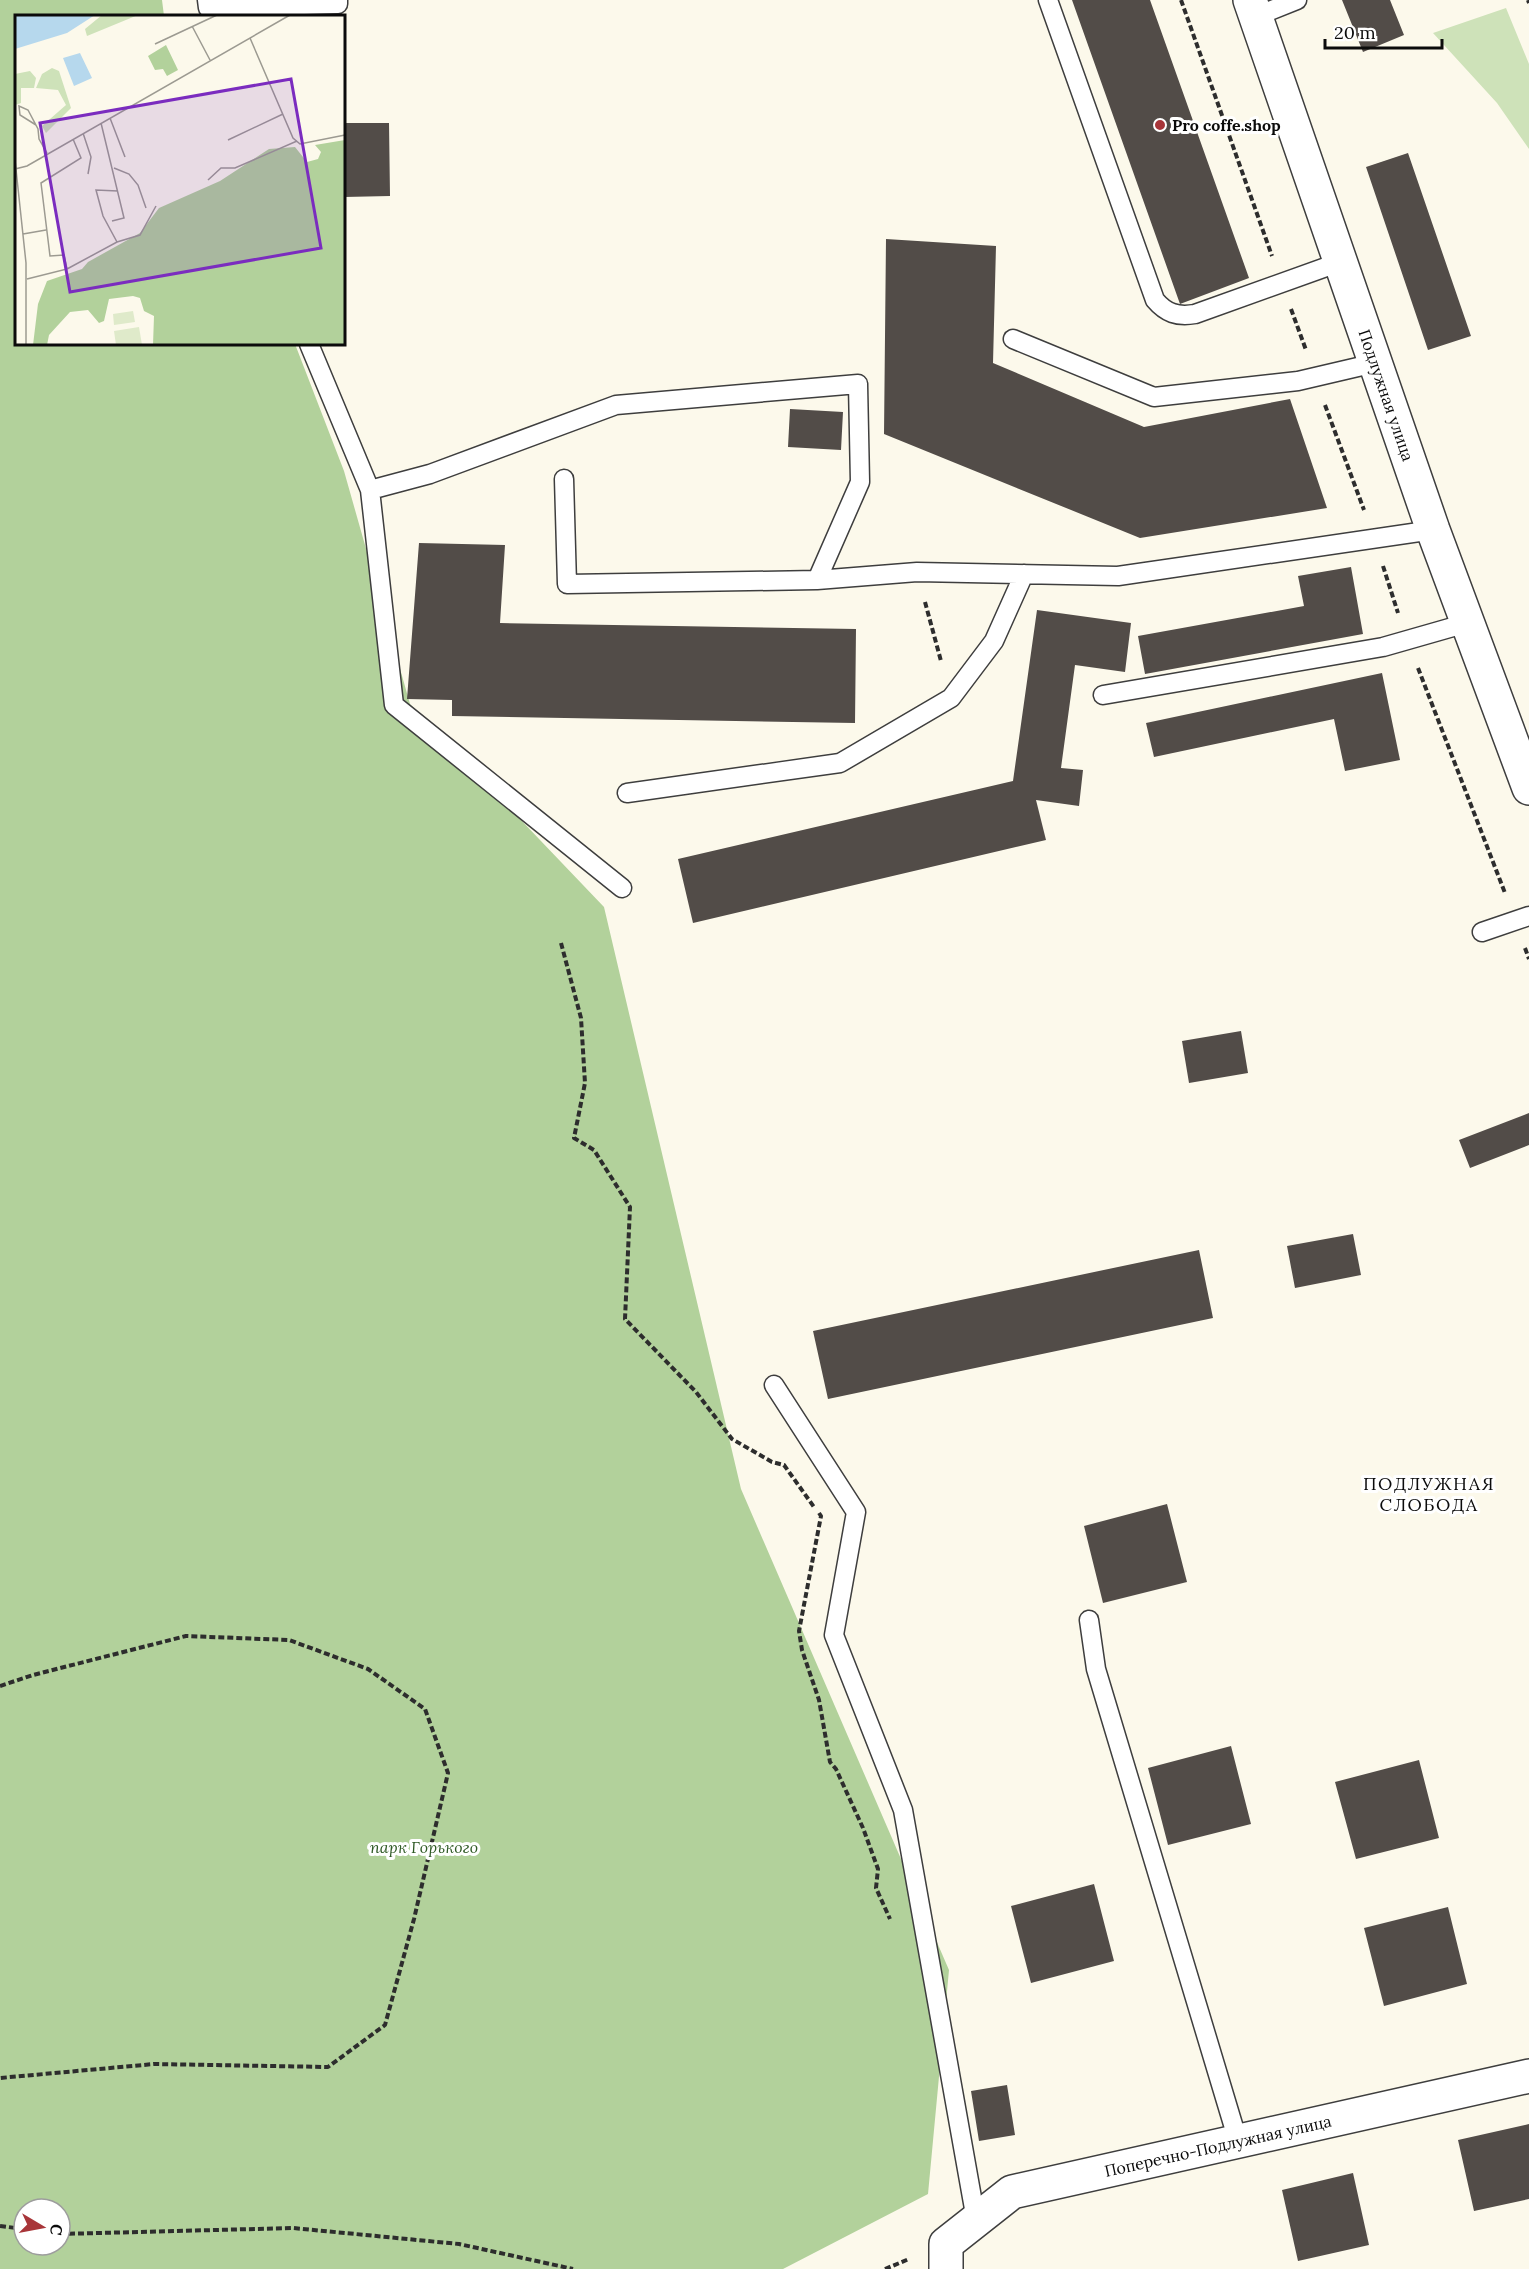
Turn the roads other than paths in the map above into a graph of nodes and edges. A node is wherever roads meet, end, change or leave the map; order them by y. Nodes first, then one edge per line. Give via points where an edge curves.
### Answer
1 (338, 0) edge
2 (1048, 0) edge
3 (1297, 0) edge
4 (208, 8) edge
5 (1253, 8) edge
6 (1340, 262) junction
7 (1013, 339) dead end
8 (309, 345) edge
9 (1375, 363) junction
10 (564, 479) dead end
11 (370, 490) junction
12 (1433, 530) junction
13 (1024, 574) junction
14 (818, 580) junction
15 (1467, 623) junction
16 (1103, 695) dead end
17 (1529, 788) edge
18 (627, 793) dead end
19 (622, 888) dead end
20 (1522, 918) edge
21 (1482, 932) dead end
22 (774, 1385) dead end
23 (1089, 1620) dead end
24 (1529, 2076) edge
25 (1238, 2141) junction
26 (976, 2220) junction
27 (946, 2269) edge

1 - 4 lane via 338,4
2 - 6 lane via 1155,300 1162,308 1173,314 1195,314
3 - 5 lane
5 - 6 street, Подлужная улица
6 - 9 street, Подлужная улица
7 - 9 lane via 1154,397 1316,377
8 - 11 lane
9 - 12 street, Подлужная улица
10 - 14 lane via 567,584
11 - 14 lane via 430,474 616,405 858,384 860,482
11 - 19 lane via 394,705
12 - 13 lane via 1118,576
12 - 15 street, Подлужная улица
13 - 14 lane via 917,572
13 - 18 lane via 994,640 951,698 840,763
15 - 16 lane via 1383,647
15 - 17 street, Подлужная улица
20 - 21 lane
22 - 26 lane via 856,1512 834,1635 903,1810
23 - 25 lane via 1096,1669
24 - 25 street, Поперечно-Подлужная улица
25 - 26 street, Поперечно-Подлужная улица via 1012,2192
26 - 27 street, Поперечно-Подлужная улица via 946,2244

